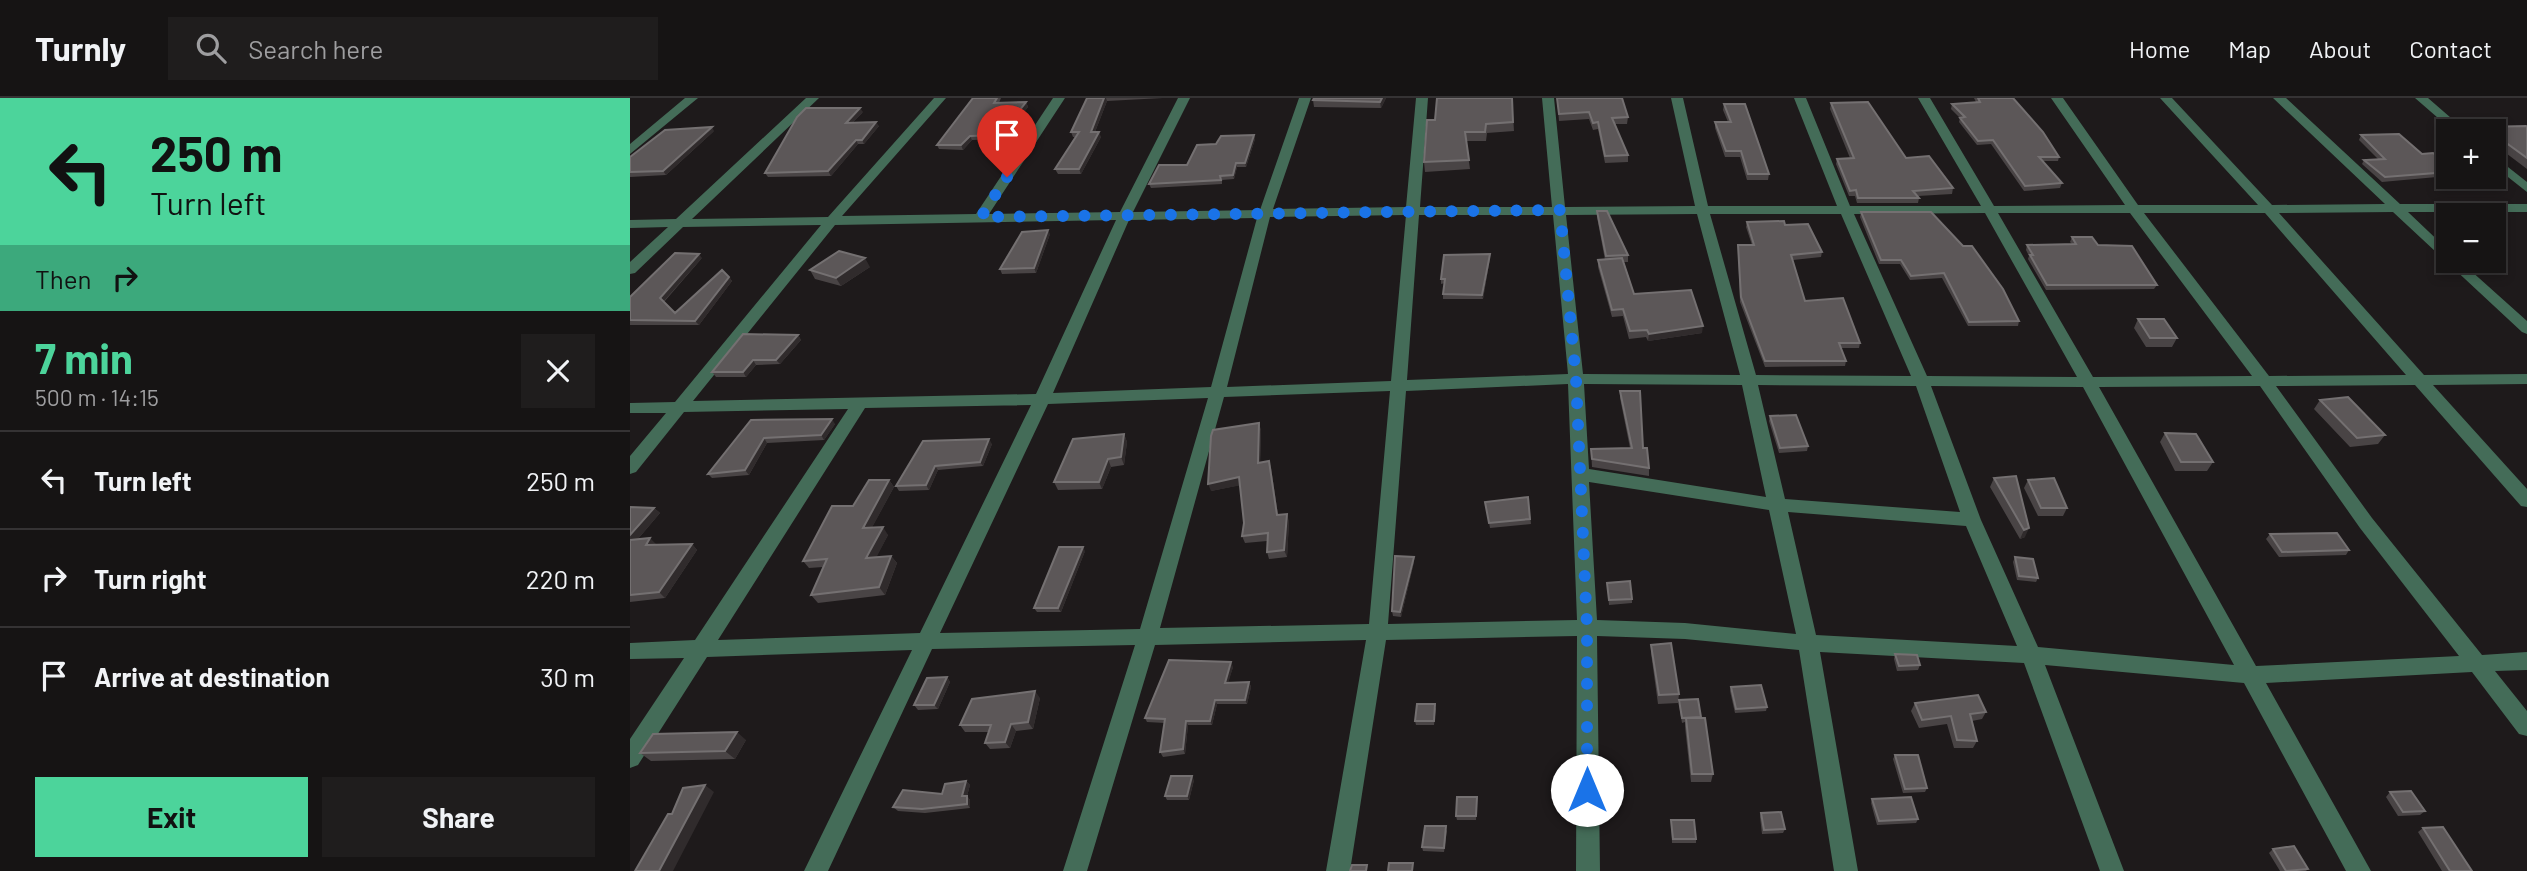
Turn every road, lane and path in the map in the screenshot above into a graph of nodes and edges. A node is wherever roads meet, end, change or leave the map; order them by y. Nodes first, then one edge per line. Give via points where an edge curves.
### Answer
1 (692, 98) edge
2 (813, 98) edge
3 (940, 98) edge
4 (1059, 98) edge
5 (1184, 98) edge
6 (1305, 98) edge
7 (1422, 98) edge
8 (1548, 98) edge
9 (1677, 98) edge
10 (1800, 98) edge
11 (1924, 98) edge
12 (2057, 98) edge
13 (2166, 98) edge
14 (2279, 98) edge
15 (2421, 98) edge
16 (2446, 119) edge
17 (630, 150) edge
18 (2506, 170) edge
19 (2527, 188) edge
20 (1990, 208) junction
21 (2133, 208) junction
22 (2268, 208) junction
23 (2394, 208) junction
24 (2527, 208) edge
25 (1845, 209) junction
26 (1560, 210) junction
27 (1702, 210) junction
28 (1412, 211) junction
29 (1265, 213) junction
30 (1125, 214) junction
31 (981, 217) junction
32 (832, 220) junction
33 (630, 223) edge
34 (679, 223) junction
35 (2436, 246) edge
36 (630, 270) edge
37 (2465, 273) edge
38 (2527, 329) edge
39 (1576, 379) junction
40 (1749, 379) junction
41 (2527, 379) edge
42 (2264, 380) junction
43 (2418, 380) junction
44 (1922, 382) junction
45 (2088, 382) junction
46 (1397, 385) junction
47 (1218, 393) junction
48 (1042, 399) junction
49 (859, 405) junction
50 (679, 407) junction
51 (630, 408) edge
52 (630, 468) edge
53 (1580, 474) junction
54 (2527, 501) edge
55 (1777, 505) junction
56 (1972, 520) junction
57 (1587, 628) junction
58 (1378, 631) junction
59 (1148, 636) junction
60 (929, 640) junction
61 (1808, 643) junction
62 (703, 649) junction
63 (630, 651) edge
64 (2031, 655) junction
65 (2527, 660) edge
66 (2479, 665) junction
67 (2248, 675) junction
68 (2527, 727) edge
69 (630, 758) edge
70 (816, 871) edge
71 (1075, 871) edge
72 (1338, 871) edge
73 (1588, 871) edge
74 (1846, 871) edge
75 (2112, 871) edge
76 (2359, 871) edge

1 - 17 street
2 - 34 street
3 - 32 street
4 - 31 street
5 - 30 street
6 - 29 street
7 - 28 street
8 - 26 street
9 - 27 street
10 - 25 street
11 - 20 street
12 - 21 street
13 - 22 street
14 - 23 street
15 - 16 street
18 - 19 street
20 - 21 street
20 - 25 street
20 - 45 street
21 - 22 street
21 - 42 street
22 - 23 street
22 - 43 street
23 - 24 street
23 - 35 street
25 - 27 street
25 - 44 street
26 - 27 street
26 - 28 street
26 - 39 street
27 - 40 street
28 - 29 street
28 - 46 street
29 - 30 street
29 - 47 street
30 - 31 street
30 - 48 street
31 - 32 street
32 - 34 street
32 - 50 street
33 - 34 street
34 - 36 street
37 - 38 street
39 - 40 street
39 - 46 street
39 - 53 street
40 - 44 street
40 - 55 street
41 - 43 street
42 - 43 street
42 - 45 street
42 - 66 street via 2366,523
43 - 54 street
44 - 45 street
44 - 56 street
45 - 67 street
46 - 47 street
46 - 58 street
47 - 48 street
47 - 59 street
48 - 49 street
48 - 60 street
49 - 50 street
49 - 62 street
50 - 51 street
50 - 52 street
53 - 55 street
53 - 57 street
55 - 56 street
55 - 61 street
56 - 64 street
57 - 58 street
57 - 61 street via 1685,631
57 - 73 street
58 - 59 street
58 - 72 street
59 - 60 street
59 - 71 street
60 - 62 street
60 - 70 street
61 - 64 street
61 - 74 street
62 - 63 street
62 - 69 street
64 - 67 street
64 - 75 street
65 - 66 street
66 - 67 street
66 - 68 street
67 - 76 street

